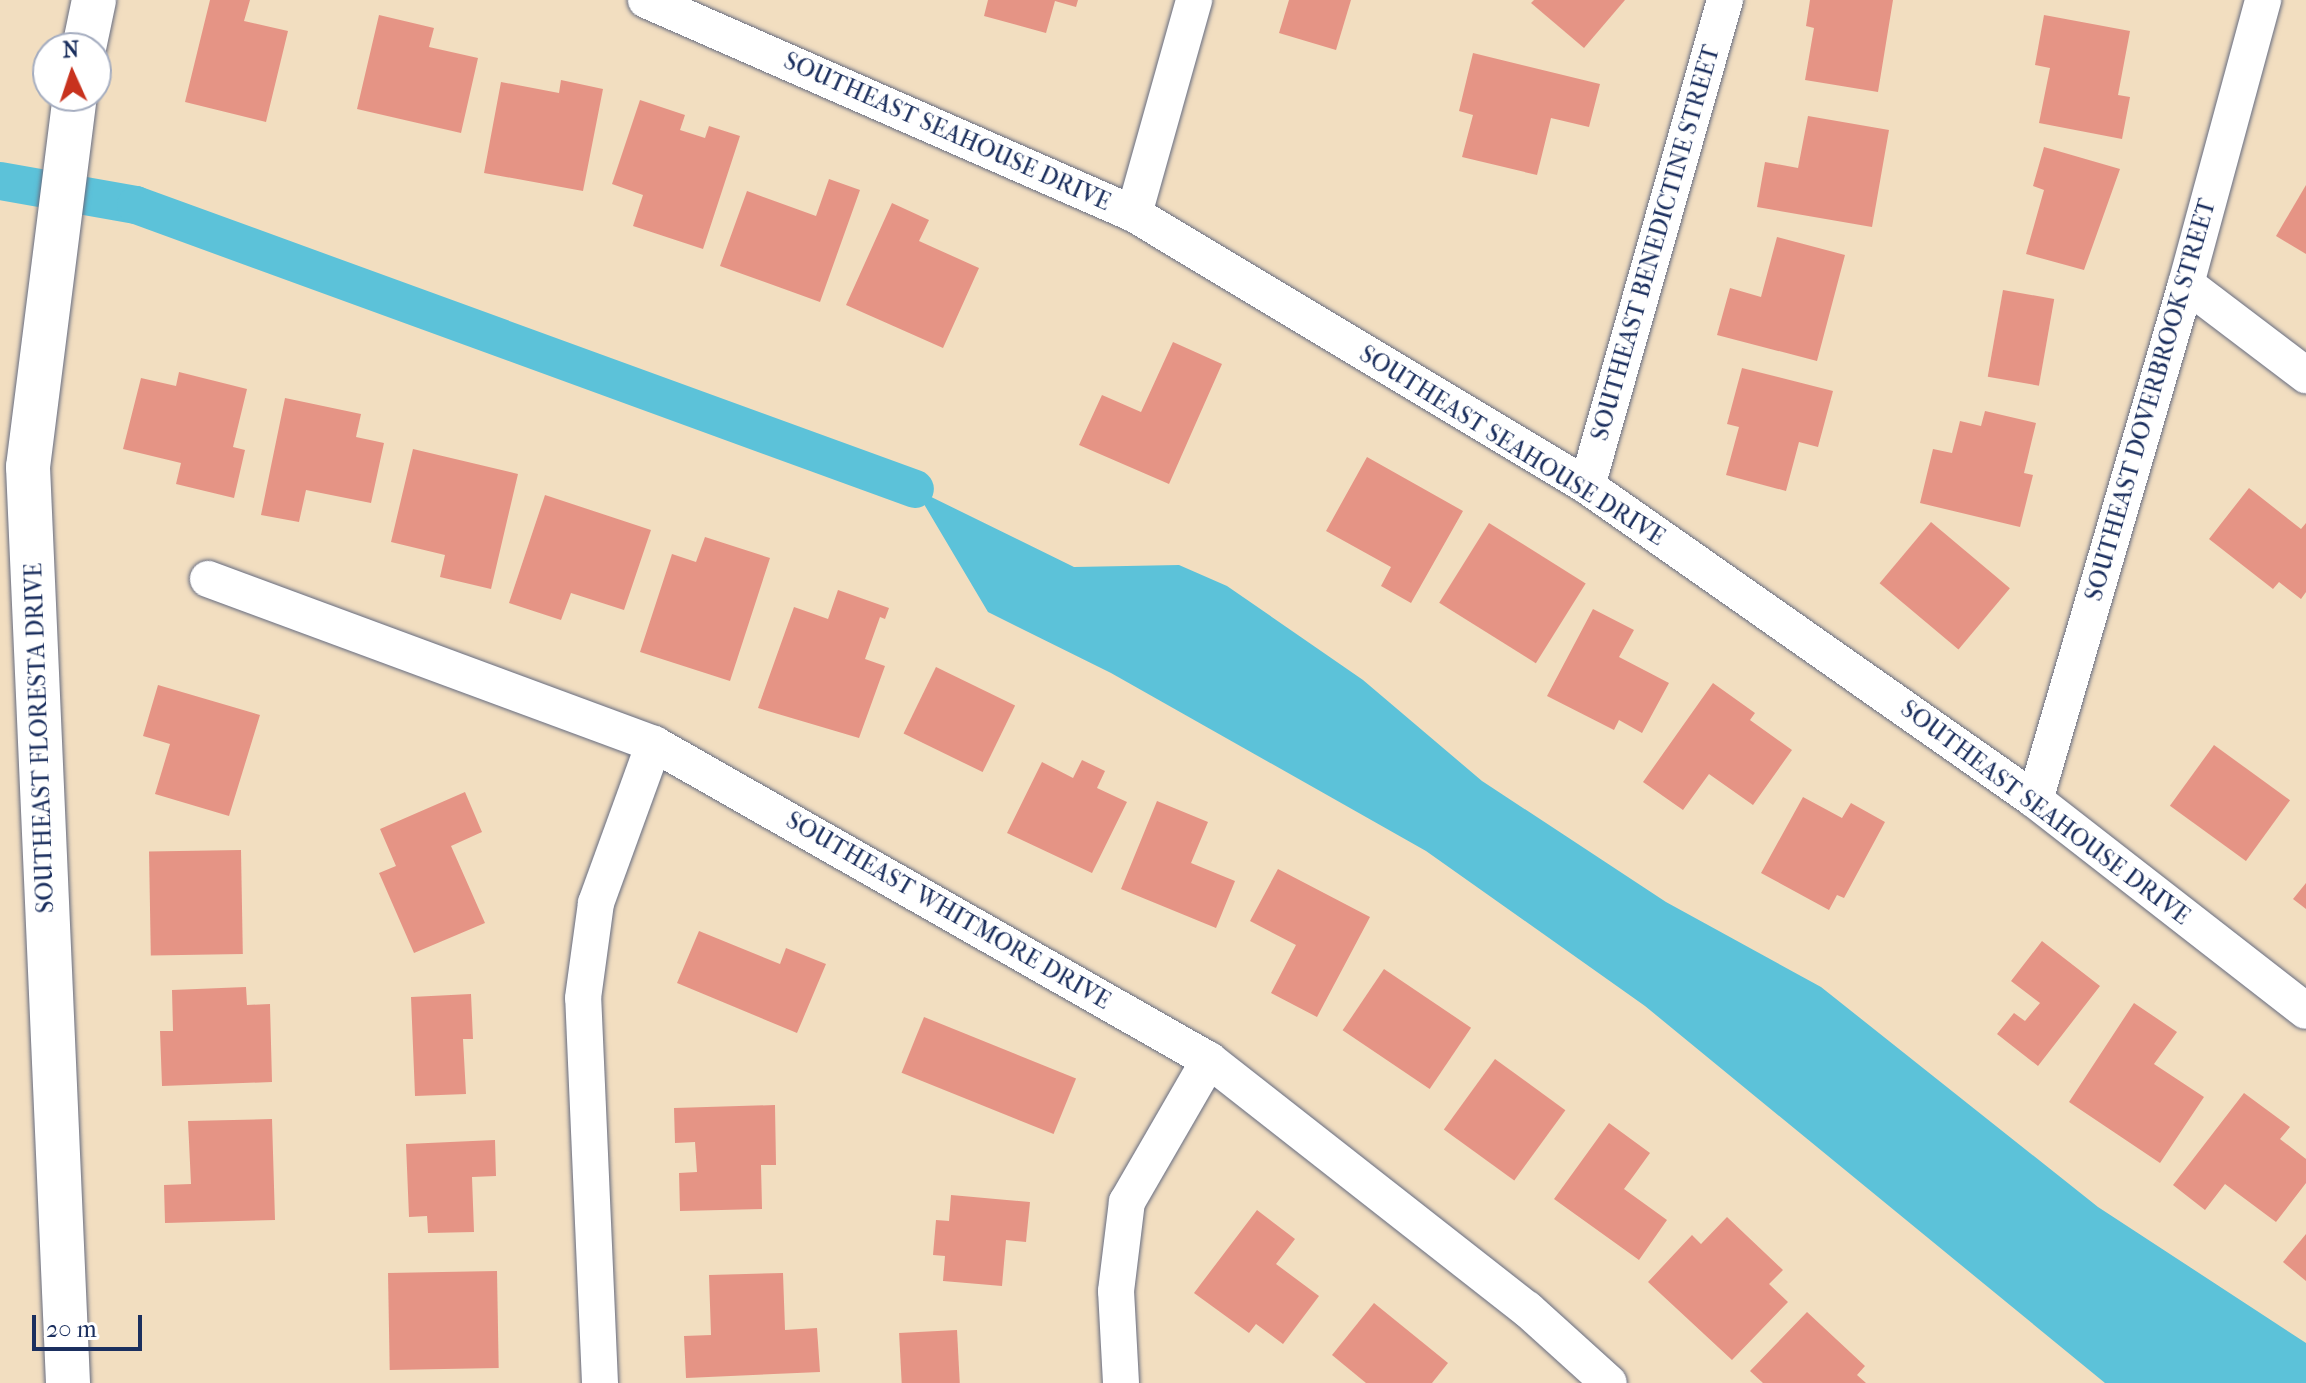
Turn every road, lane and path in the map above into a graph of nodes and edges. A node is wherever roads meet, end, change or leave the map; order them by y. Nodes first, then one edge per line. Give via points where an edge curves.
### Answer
1 (94, 0) edge
2 (646, 0) edge
3 (1194, 0) edge
4 (1725, 0) edge
5 (2263, 0) edge
6 (87, 32) edge
7 (73, 112) edge
8 (1134, 214) junction
9 (2186, 284) junction
10 (2306, 375) edge
11 (1587, 486) junction
12 (208, 579) dead end
13 (654, 744) junction
14 (2035, 800) junction
15 (2306, 1011) edge
16 (1209, 1060) junction
17 (68, 1383) edge
18 (600, 1383) edge
19 (1121, 1383) edge
20 (1609, 1383) edge

1 - 6 street
2 - 8 street, SOUTHEAST SEAHOUSE DRIVE
3 - 8 street
4 - 11 street, SOUTHEAST BENEDICTINE STREET
5 - 9 street, SOUTHEAST DOVERBROOK STREET
7 - 17 street, SOUTHEAST FLORESTA DRIVE via 28,467
8 - 11 street, SOUTHEAST SEAHOUSE DRIVE
9 - 10 street
9 - 14 street, SOUTHEAST DOVERBROOK STREET
11 - 14 street, SOUTHEAST SEAHOUSE DRIVE
12 - 13 street, SOUTHEAST WHITMORE DRIVE
13 - 16 street, SOUTHEAST WHITMORE DRIVE
13 - 18 street via 596,903 583,998
14 - 15 street, SOUTHEAST SEAHOUSE DRIVE
16 - 19 street via 1127,1202 1116,1291
16 - 20 street, SOUTHEAST WHITMORE DRIVE via 1527,1309

